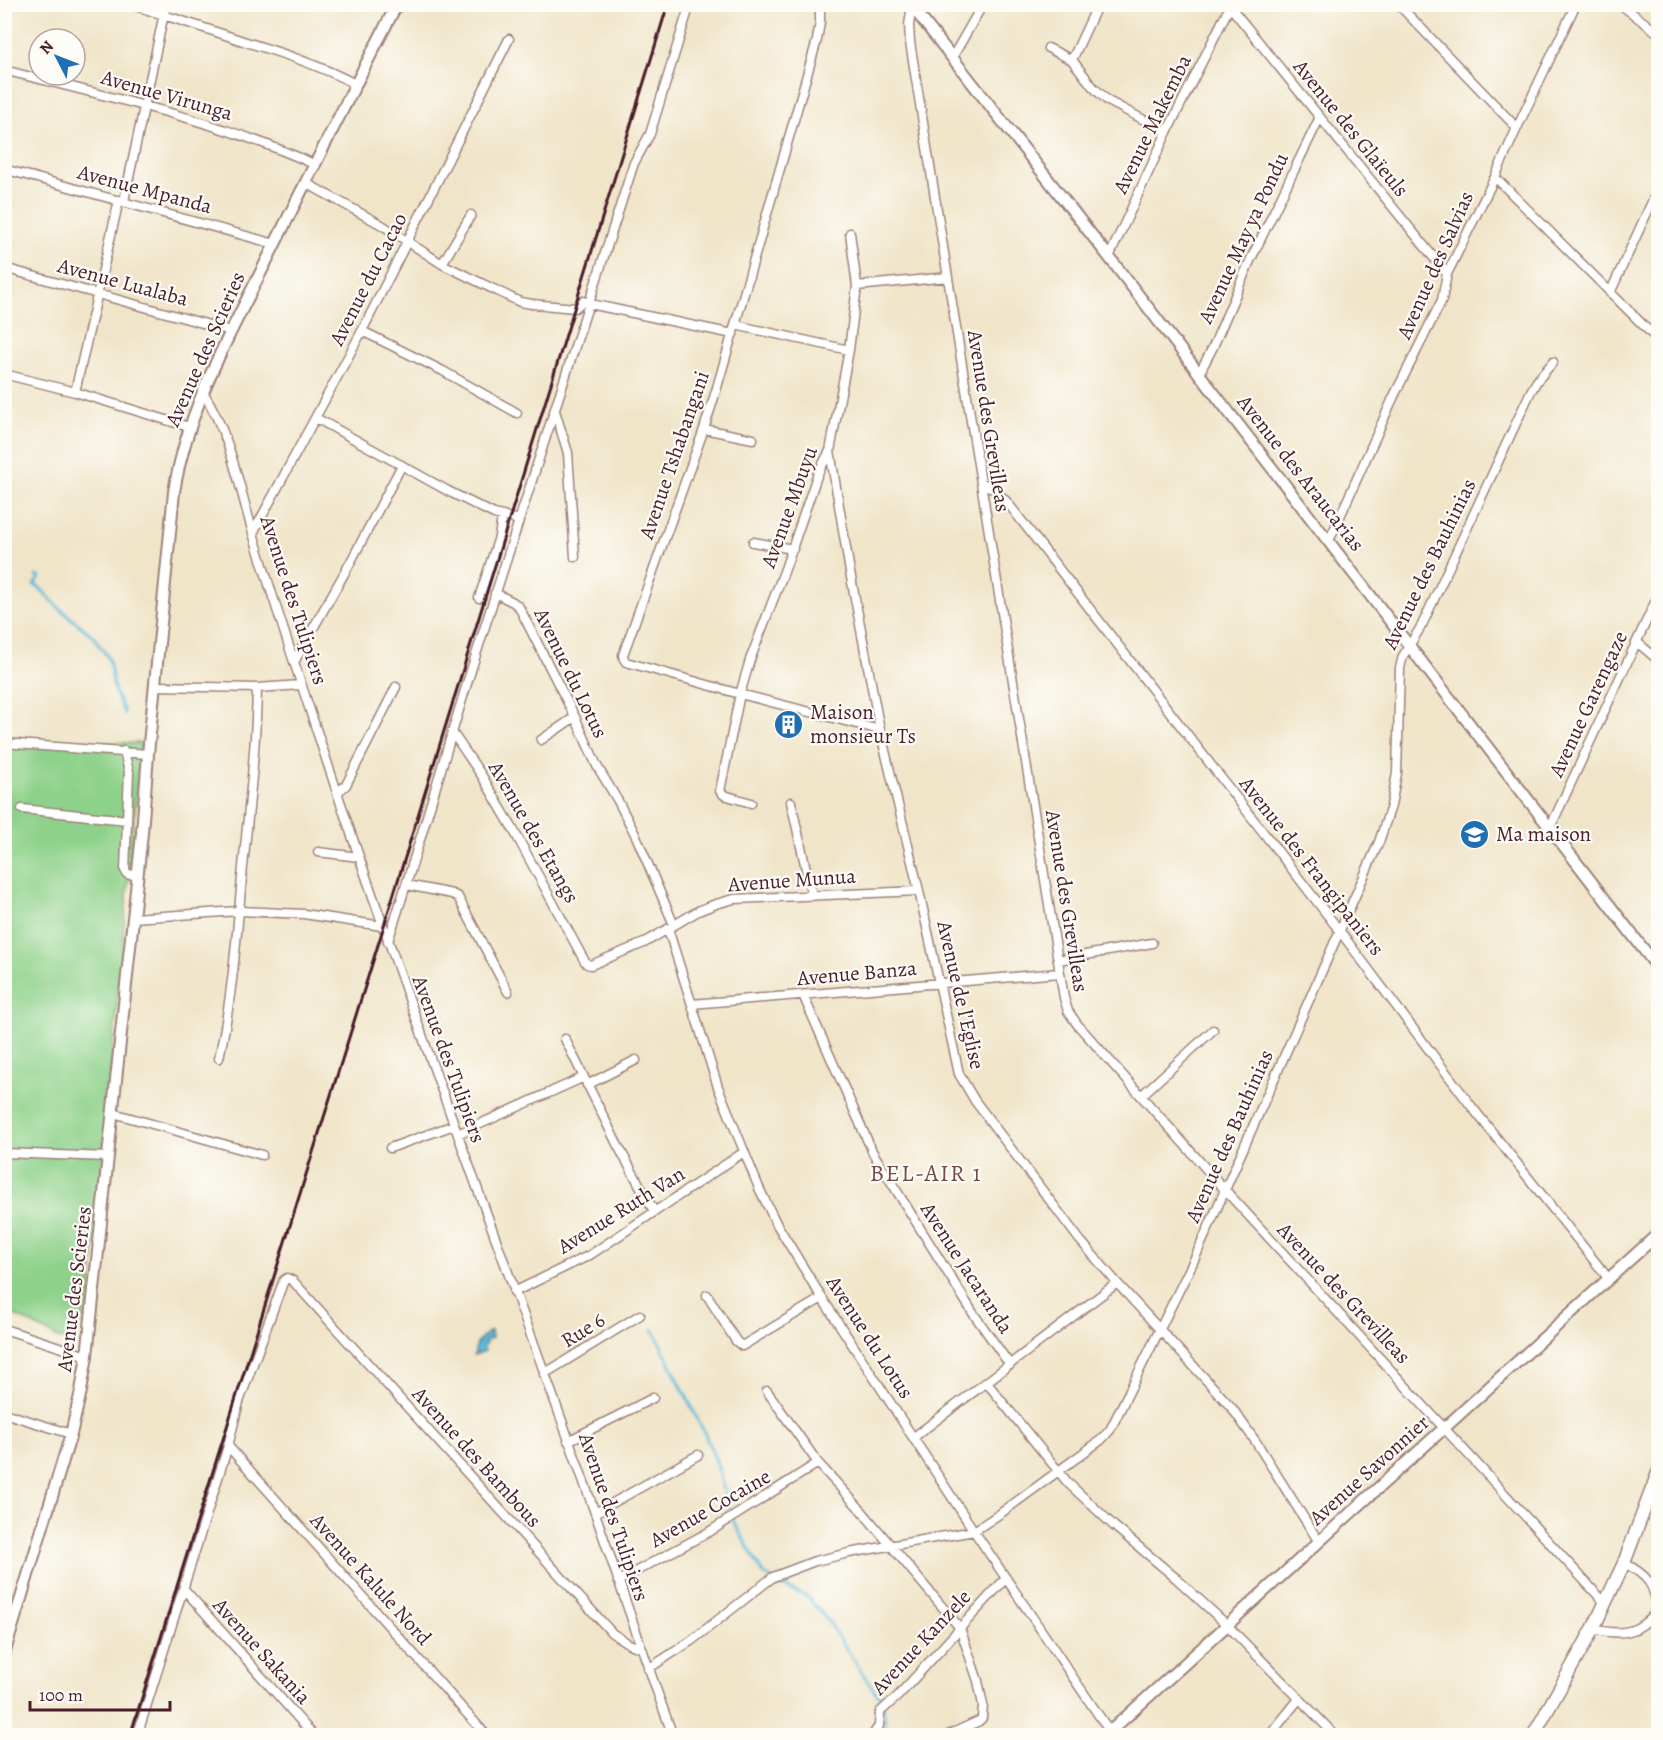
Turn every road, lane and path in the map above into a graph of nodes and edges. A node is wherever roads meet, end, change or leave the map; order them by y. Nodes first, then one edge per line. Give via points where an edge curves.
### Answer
1 (129, 4) edge
2 (166, 4) edge
3 (397, 4) edge
4 (690, 4) edge
5 (820, 4) edge
6 (983, 4) edge
7 (1098, 4) edge
8 (1398, 4) edge
9 (1576, 4) edge
10 (1620, 4) edge
11 (911, 5) edge
12 (1229, 5) edge
13 (164, 15) junction
14 (1659, 33) edge
15 (509, 39) dead end
16 (1048, 48) dead end
17 (952, 57) junction
18 (1072, 60) junction
19 (4, 70) edge
20 (355, 84) junction
21 (145, 106) junction
22 (1320, 117) junction
23 (1517, 128) junction
24 (1167, 132) junction
25 (316, 165) junction
26 (4, 169) edge
27 (1495, 177) junction
28 (306, 183) junction
29 (1659, 189) edge
30 (122, 201) junction
31 (471, 215) dead end
32 (850, 233) dead end
33 (408, 242) junction
34 (275, 244) junction
35 (1109, 257) junction
36 (442, 264) junction
37 (4, 268) edge
38 (1447, 273) junction
39 (948, 277) junction
40 (857, 286) junction
41 (1610, 293) junction
42 (98, 295) junction
43 (590, 303) junction
44 (734, 330) junction
45 (231, 331) junction
46 (362, 332) junction
47 (1659, 340) edge
48 (849, 350) junction
49 (1553, 362) dead end
50 (4, 374) edge
51 (1199, 374) junction
52 (75, 392) junction
53 (203, 392) junction
54 (555, 411) junction
55 (517, 413) dead end
56 (316, 418) junction
57 (189, 428) junction
58 (704, 429) junction
59 (753, 439) dead end
60 (830, 451) junction
61 (402, 465) junction
62 (981, 482) junction
63 (502, 517) junction
64 (519, 520) junction
65 (253, 533) junction
66 (1329, 541) junction
67 (753, 542) dead end
68 (792, 549) junction
69 (575, 557) dead end
70 (495, 593) junction
71 (1659, 596) edge
72 (479, 598) dead end
73 (1638, 642) junction
74 (1410, 646) junction
75 (1659, 660) edge
76 (294, 662) junction
77 (301, 685) junction
78 (155, 686) junction
79 (396, 687) dead end
80 (257, 688) junction
81 (740, 694) junction
82 (575, 717) junction
83 (879, 730) junction
84 (452, 732) junction
85 (541, 740) dead end
86 (4, 744) edge
87 (124, 752) junction
88 (148, 754) junction
89 (338, 792) junction
90 (791, 802) dead end
91 (751, 803) dead end
92 (22, 809) dead end
93 (127, 819) junction
94 (1550, 828) junction
95 (318, 852) dead end
96 (359, 857) junction
97 (137, 875) junction
98 (407, 885) junction
99 (919, 891) junction
100 (812, 896) junction
101 (239, 911) junction
102 (133, 918) junction
103 (382, 926) junction
104 (671, 927) junction
105 (1339, 930) junction
106 (388, 942) junction
107 (1152, 943) dead end
108 (581, 953) joint
109 (1058, 960) junction
110 (1659, 968) edge
111 (1060, 973) junction
112 (938, 984) junction
113 (508, 992) dead end
114 (804, 995) junction
115 (692, 1004) junction
116 (1213, 1030) dead end
117 (565, 1039) dead end
118 (219, 1058) dead end
119 (636, 1060) dead end
120 (586, 1081) junction
121 (1141, 1096) junction
122 (113, 1113) junction
123 (454, 1125) junction
124 (458, 1134) junction
125 (390, 1148) dead end
126 (744, 1152) junction
127 (4, 1153) edge
128 (262, 1155) dead end
129 (108, 1157) junction
130 (1225, 1190) junction
131 (654, 1211) junction
132 (1659, 1234) edge
133 (1608, 1278) junction
134 (1117, 1283) junction
135 (514, 1292) junction
136 (707, 1295) dead end
137 (822, 1298) junction
138 (640, 1315) dead end
139 (4, 1329) edge
140 (1161, 1330) junction
141 (87, 1356) junction
142 (1010, 1365) junction
143 (544, 1374) junction
144 (987, 1383) junction
145 (767, 1391) dead end
146 (652, 1398) dead end
147 (4, 1413) edge
148 (1444, 1429) junction
149 (71, 1434) junction
150 (914, 1437) junction
151 (568, 1441) junction
152 (228, 1446) junction
153 (698, 1455) dead end
154 (818, 1462) junction
155 (1057, 1471) junction
156 (1659, 1473) edge
157 (595, 1513) junction
158 (974, 1531) junction
159 (1319, 1542) junction
160 (889, 1545) junction
161 (1624, 1563) junction
162 (1006, 1578) junction
163 (618, 1581) junction
164 (184, 1590) junction
165 (1605, 1603) junction
166 (1658, 1611) edge
167 (1227, 1625) junction
168 (960, 1628) junction
169 (1593, 1629) junction
170 (641, 1648) junction
171 (4, 1654) edge
172 (648, 1669) junction
173 (1299, 1699) junction
174 (1107, 1733) edge
175 (137, 1736) edge
176 (314, 1736) edge
177 (487, 1736) edge
178 (673, 1736) edge
179 (872, 1736) edge
180 (946, 1736) edge
181 (1269, 1736) edge
182 (1336, 1736) edge
183 (1533, 1736) edge

1 - 13 street
2 - 13 street
3 - 20 street, Avenue des Scieries
4 - 43 street via 650,134 634,163
5 - 44 street, Avenue Tshabangani via 817,40
6 - 17 street
7 - 18 street
8 - 23 street
9 - 23 street, Avenue des Salvias
10 - 14 street
11 - 17 street, Avenue des Araucarias
11 - 39 street, Avenue des Grevilleas via 910,42
12 - 22 street, Avenue des Glaïeuls
12 - 24 street, Avenue Makemba
13 - 20 street via 305,62
13 - 21 street
15 - 33 street, Avenue du Cacao
16 - 18 street
17 - 35 street, Avenue des Araucarias
18 - 24 street via 1108,101
19 - 21 street, Avenue Virunga
20 - 25 street, Avenue des Scieries
21 - 25 street, Avenue Virunga via 262,142
21 - 30 street
22 - 38 street, Avenue des Glaïeuls
22 - 51 street, Avenue May ya Pondu
23 - 27 street, Avenue des Salvias
24 - 35 street, Avenue Makemba
25 - 28 street, Avenue des Scieries
26 - 30 street, Avenue Mpanda
27 - 38 street, Avenue des Salvias
27 - 41 street
28 - 33 street
28 - 34 street, Avenue des Scieries
29 - 41 street
30 - 34 street, Avenue Mpanda
30 - 42 street
31 - 36 street
32 - 40 street, Avenue Mbuyu
33 - 36 street
33 - 46 street, Avenue du Cacao
34 - 45 street, Avenue des Scieries
35 - 51 street, Avenue des Araucarias
36 - 43 street via 520,302 575,308 583,301
37 - 42 street, Avenue Lualaba
38 - 66 street, Avenue des Salvias via 1442,300
39 - 40 street
39 - 62 street, Avenue des Grevilleas
40 - 48 street, Avenue Mbuyu
41 - 47 street
42 - 45 street, Avenue Lualaba
42 - 52 street
43 - 44 street
43 - 54 street
44 - 48 street
44 - 58 street, Avenue Tshabangani
45 - 53 street, Avenue des Scieries
46 - 55 street
46 - 56 street, Avenue du Cacao
48 - 60 street, Avenue Mbuyu
49 - 74 street, Avenue des Bauhinias via 1531,391
50 - 52 street
51 - 66 street, Avenue des Araucarias
52 - 57 street
53 - 57 street, Avenue des Scieries
53 - 65 street, Avenue des Tulipiers via 228,447
54 - 64 street
54 - 69 street via 568,453
56 - 61 street
56 - 65 street, Avenue du Cacao
57 - 78 street, Avenue des Scieries via 174,492
58 - 59 street
58 - 81 street, Avenue Tshabangani via 623,655 626,662
60 - 68 street, Avenue Mbuyu via 818,473
60 - 83 street, Avenue de l'Eglise
61 - 63 street
61 - 76 street
62 - 105 street, Avenue des Frangipaniers via 1007,502
62 - 109 street, Avenue des Grevilleas
63 - 64 street
63 - 72 street
64 - 70 street
65 - 76 street, Avenue des Tulipiers
66 - 74 street, Avenue des Araucarias
67 - 68 street
68 - 81 street, Avenue Mbuyu
70 - 82 street, Avenue du Lotus via 519,607
70 - 84 street
71 - 73 street, Avenue Garengaze
73 - 75 street
73 - 94 street, Avenue Garengaze
74 - 94 street, Avenue des Araucarias
74 - 105 street, Avenue des Bauhinias via 1400,668 1397,765 1391,806 1371,863
76 - 77 street, Avenue des Tulipiers
77 - 80 street
77 - 89 street, Avenue des Tulipiers
78 - 80 street
78 - 88 street, Avenue des Scieries
79 - 89 street via 346,784
80 - 101 street
81 - 83 street, Avenue Tshabangani
81 - 91 street, Avenue Mbuyu via 720,791
82 - 85 street
82 - 104 street, Avenue du Lotus via 636,836
83 - 99 street, Avenue de l'Eglise
84 - 98 street
84 - 108 street, Avenue des Etangs via 513,829
86 - 87 street
87 - 88 street
87 - 93 street via 129,772
88 - 97 street, Avenue des Scieries
89 - 96 street, Avenue des Tulipiers
90 - 100 street
92 - 93 street
93 - 97 street via 125,870
94 - 110 street, Avenue des Araucarias
95 - 96 street
96 - 103 street, Avenue des Tulipiers
97 - 102 street, Avenue des Scieries
98 - 106 street
98 - 113 street via 458,897
99 - 100 street, Avenue Munua
99 - 112 street, Avenue de l'Eglise
100 - 104 street, Avenue Munua via 734,899 698,911
101 - 102 street
101 - 103 street via 304,914
101 - 118 street
102 - 122 street, Avenue des Scieries
103 - 106 street, Avenue des Tulipiers
104 - 108 street, Avenue Munua via 591,965
104 - 115 street, Avenue du Lotus
105 - 130 street, Avenue des Bauhinias
105 - 133 street, Avenue des Frangipaniers via 1472,1107
106 - 123 street, Avenue des Tulipiers
107 - 109 street
109 - 111 street, Avenue des Grevilleas
111 - 112 street, Avenue Banza
111 - 121 street, Avenue des Grevilleas via 1065,1005 1072,1018
112 - 114 street, Avenue Banza
112 - 134 street, Avenue de l'Eglise via 955,1064 963,1082 1044,1194
114 - 115 street, Avenue Banza
114 - 142 street, Avenue Jacaranda via 873,1153
115 - 126 street, Avenue du Lotus
116 - 121 street
117 - 120 street
119 - 120 street
120 - 124 street
120 - 131 street
121 - 130 street, Avenue des Grevilleas
122 - 128 street
122 - 129 street, Avenue des Scieries
123 - 124 street, Avenue des Tulipiers
123 - 125 street
124 - 135 street, Avenue des Tulipiers
126 - 131 street, Avenue Ruth Van
126 - 137 street, Avenue du Lotus via 772,1214
127 - 129 street
129 - 141 street, Avenue des Scieries
130 - 140 street, Avenue des Bauhinias
130 - 148 street, Avenue des Grevilleas
131 - 135 street, Avenue Ruth Van via 583,1259
132 - 133 street, Avenue Savonnier
133 - 148 street, Avenue Savonnier
134 - 140 street, Avenue de l'Eglise
134 - 142 street
135 - 143 street, Avenue des Tulipiers
136 - 137 street via 742,1346
137 - 150 street, Avenue du Lotus
138 - 143 street, Rue 6
139 - 141 street
140 - 155 street, Avenue des Bauhinias via 1110,1430
140 - 159 street, Avenue de l'Eglise via 1243,1423
141 - 149 street, Avenue des Scieries
142 - 144 street
143 - 151 street, Avenue des Tulipiers
144 - 150 street
144 - 155 street
145 - 154 street
146 - 151 street
147 - 149 street
148 - 159 street, Avenue Savonnier
148 - 165 street, Avenue des Grevilleas
149 - 171 street, Avenue des Scieries
150 - 158 street, Avenue du Lotus
151 - 157 street, Avenue des Tulipiers
152 - 164 street
152 - 170 street, Avenue des Bambous via 238,1402 287,1278 612,1633
152 - 177 street, Avenue Kalule Nord
153 - 157 street
154 - 160 street
154 - 163 street, Avenue Cocaine via 732,1518
155 - 158 street, Avenue des Bauhinias
155 - 167 street via 1091,1506
156 - 161 main road
157 - 163 street, Avenue des Tulipiers
158 - 160 street, Avenue des Bauhinias
158 - 162 street, Avenue du Lotus
159 - 167 street, Avenue Savonnier
160 - 168 street
160 - 172 street, Avenue des Bauhinias via 814,1561 773,1577
161 - 165 main road
161 - 166 street via 1649,1582
162 - 168 street, Avenue Kanzele
162 - 174 street, Avenue du Lotus
163 - 170 street, Avenue des Tulipiers
164 - 175 street
164 - 176 street, Avenue Sakania
165 - 169 main road
166 - 169 street via 1632,1631 1620,1634
167 - 173 street
167 - 174 street, Avenue Savonnier
168 - 179 street, Avenue Kanzele via 882,1710
168 - 180 street via 978,1681 983,1712 979,1721
169 - 183 main road
170 - 172 street, Avenue des Tulipiers
172 - 178 street, Avenue des Tulipiers
173 - 181 street
173 - 182 street

